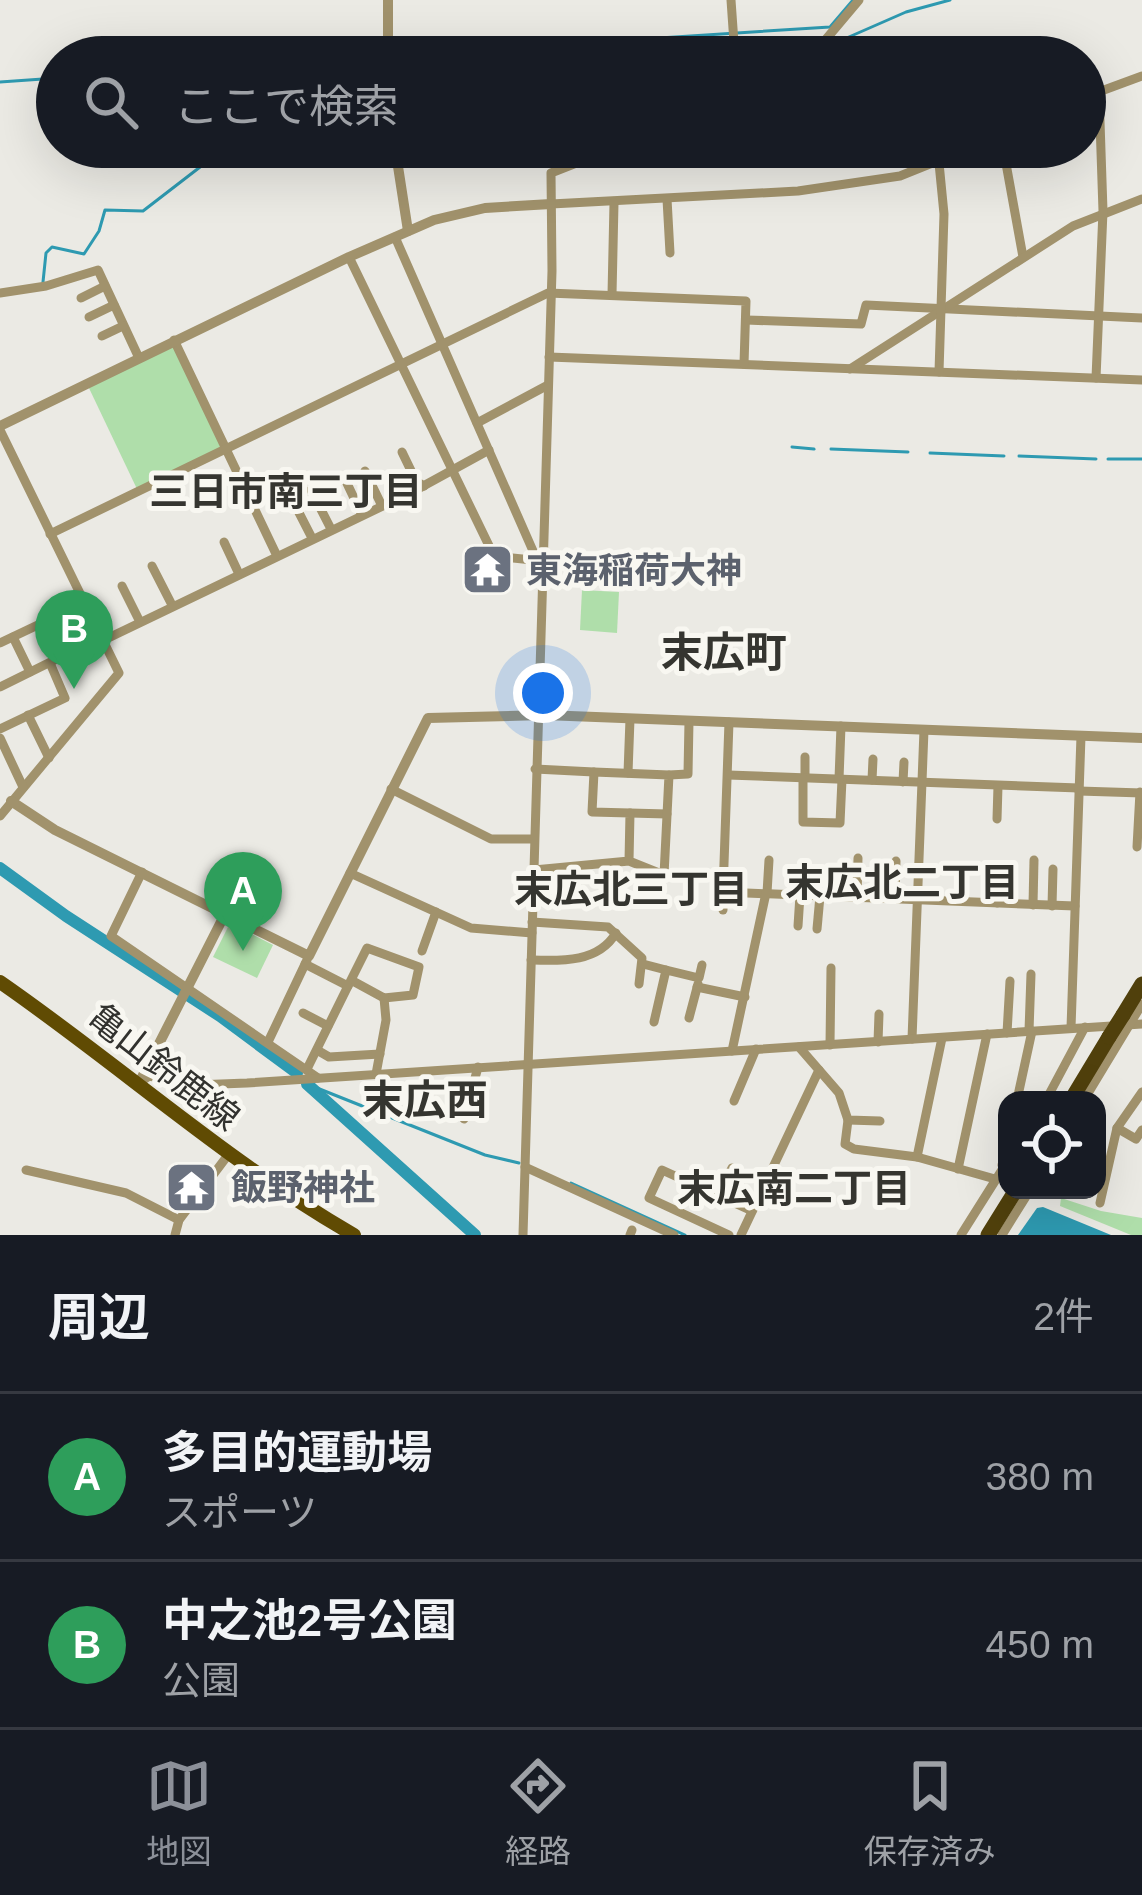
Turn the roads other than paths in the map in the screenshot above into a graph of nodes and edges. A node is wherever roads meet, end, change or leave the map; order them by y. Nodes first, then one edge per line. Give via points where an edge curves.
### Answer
1 (388, 0) edge
2 (731, 0) edge
3 (859, 0) edge
4 (388, 36) edge
5 (733, 36) edge
6 (829, 36) edge
7 (1142, 76) edge
8 (1106, 89) edge
9 (398, 168) edge
10 (564, 168) edge
11 (924, 168) edge
12 (939, 168) edge
13 (1007, 168) edge
14 (1102, 168) edge
15 (668, 199) junction
16 (1142, 200) edge
17 (614, 203) junction
18 (551, 204) junction
19 (1103, 212) junction
20 (408, 231) junction
21 (395, 237) junction
22 (670, 254) dead end
23 (349, 257) junction
24 (1023, 257) junction
25 (105, 286) junction
26 (0, 293) edge
27 (551, 293) junction
28 (612, 295) junction
29 (81, 298) dead end
30 (114, 305) junction
31 (940, 310) junction
32 (1098, 316) junction
33 (89, 317) dead end
34 (1142, 318) edge
35 (746, 320) junction
36 (123, 326) junction
37 (102, 336) dead end
38 (174, 340) junction
39 (442, 346) junction
40 (549, 357) junction
41 (139, 358) junction
42 (744, 364) junction
43 (402, 365) junction
44 (850, 369) junction
45 (939, 372) junction
46 (1096, 377) junction
47 (1142, 380) edge
48 (548, 385) junction
49 (477, 423) junction
50 (0, 427) edge
51 (226, 448) junction
52 (489, 450) junction
53 (402, 452) dead end
54 (365, 471) dead end
55 (453, 472) junction
56 (344, 477) dead end
57 (424, 486) junction
58 (311, 490) dead end
59 (294, 503) dead end
60 (382, 506) junction
61 (362, 515) junction
62 (331, 530) junction
63 (50, 534) junction
64 (312, 538) junction
65 (224, 542) dead end
66 (277, 556) junction
67 (540, 560) junction
68 (152, 566) dead end
69 (239, 574) junction
70 (122, 586) dead end
71 (82, 604) junction
72 (172, 605) junction
73 (140, 622) junction
74 (13, 637) junction
75 (100, 639) junction
76 (0, 643) edge
77 (50, 663) junction
78 (30, 672) junction
79 (0, 686) edge
80 (28, 715) junction
81 (537, 716) junction
82 (630, 718) junction
83 (689, 721) junction
84 (729, 722) junction
85 (841, 726) junction
86 (0, 729) edge
87 (924, 730) junction
88 (1081, 736) junction
89 (0, 738) edge
90 (1142, 738) edge
91 (805, 757) dead end
92 (49, 758) junction
93 (873, 759) dead end
94 (904, 762) dead end
95 (535, 769) junction
96 (595, 772) junction
97 (628, 773) junction
98 (669, 775) junction
99 (728, 776) junction
100 (804, 779) junction
101 (840, 779) junction
102 (872, 780) junction
103 (903, 782) junction
104 (923, 782) junction
105 (998, 786) junction
106 (23, 787) junction
107 (391, 789) junction
108 (1079, 789) junction
109 (1141, 793) edge
110 (11, 801) junction
111 (630, 813) junction
112 (667, 814) junction
113 (0, 815) edge
114 (997, 819) dead end
115 (534, 839) junction
116 (1137, 847) dead end
117 (858, 859) dead end
118 (769, 860) dead end
119 (1034, 860) dead end
120 (629, 861) junction
121 (896, 861) dead end
122 (998, 865) dead end
123 (1053, 869) dead end
124 (534, 870) junction
125 (142, 872) junction
126 (350, 873) junction
127 (723, 892) junction
128 (767, 893) junction
129 (800, 895) junction
130 (820, 896) junction
131 (857, 898) junction
132 (895, 899) junction
133 (918, 901) junction
134 (998, 903) junction
135 (1033, 905) junction
136 (1052, 906) junction
137 (1075, 906) junction
138 (723, 910) dead end
139 (436, 912) junction
140 (225, 914) junction
141 (798, 926) dead end
142 (532, 928) junction
143 (818, 929) dead end
144 (616, 934) junction
145 (422, 950) dead end
146 (307, 960) junction
147 (531, 960) junction
148 (643, 964) junction
149 (702, 965) dead end
150 (831, 968) dead end
151 (666, 970) junction
152 (1031, 974) dead end
153 (1010, 981) dead end
154 (0, 982) edge
155 (350, 983) junction
156 (698, 983) junction
157 (639, 984) dead end
158 (1142, 984) edge
159 (187, 992) junction
160 (745, 997) junction
161 (384, 998) junction
162 (1142, 1004) edge
163 (303, 1013) dead end
164 (879, 1014) dead end
165 (689, 1018) dead end
166 (1126, 1020) junction
167 (654, 1022) dead end
168 (1142, 1024) edge
169 (328, 1026) junction
170 (1085, 1027) junction
171 (1071, 1028) junction
172 (1031, 1031) junction
173 (1007, 1033) junction
174 (987, 1034) junction
175 (943, 1038) junction
176 (912, 1039) junction
177 (268, 1042) junction
178 (878, 1042) junction
179 (830, 1045) junction
180 (799, 1048) junction
181 (756, 1049) junction
182 (317, 1050) junction
183 (732, 1051) junction
184 (380, 1054) junction
185 (527, 1064) junction
186 (478, 1067) junction
187 (307, 1070) junction
188 (819, 1070) junction
189 (376, 1074) junction
190 (318, 1078) junction
191 (139, 1082) junction
192 (1019, 1091) edge
193 (1051, 1091) edge
194 (1076, 1091) edge
195 (1089, 1091) edge
196 (1142, 1092) edge
197 (734, 1101) dead end
198 (464, 1119) dead end
199 (848, 1120) junction
200 (880, 1121) dead end
201 (1118, 1128) junction
202 (1142, 1130) edge
203 (1106, 1139) edge
204 (1114, 1142) junction
205 (228, 1155) junction
206 (917, 1156) junction
207 (525, 1167) junction
208 (732, 1168) dead end
209 (958, 1168) junction
210 (1106, 1168) edge
211 (26, 1170) dead end
212 (998, 1171) edge
213 (998, 1176) edge
214 (718, 1196) junction
215 (1010, 1199) edge
216 (1024, 1199) edge
217 (1100, 1199) edge
218 (1100, 1203) dead end
219 (752, 1211) junction
220 (179, 1220) junction
221 (175, 1235) edge
222 (354, 1235) edge
223 (524, 1235) edge
224 (674, 1235) edge
225 (729, 1235) edge
226 (741, 1235) edge
227 (961, 1235) edge
228 (988, 1235) edge
229 (1002, 1235) edge

1 - 4 street
2 - 5 street
3 - 6 street
7 - 8 street
9 - 20 street
10 - 18 street via 551,173
11 - 15 street via 798,190
12 - 31 street
13 - 24 street
14 - 19 street
15 - 17 street
15 - 22 street
16 - 19 street
17 - 18 street
17 - 28 street
18 - 20 street via 484,208
18 - 27 street
19 - 24 street
19 - 32 street
20 - 21 street
21 - 23 street
21 - 39 street
23 - 38 street
23 - 43 street
24 - 31 street
25 - 26 street via 98,270
25 - 29 street
25 - 30 street
27 - 28 street
27 - 39 street
27 - 40 street
28 - 35 street via 746,302
30 - 33 street
30 - 36 street
31 - 32 street
31 - 35 street via 866,305 861,324
31 - 44 street
31 - 45 street
32 - 34 street
32 - 46 street
35 - 42 street
36 - 37 street
36 - 41 street
38 - 41 street
38 - 51 street
39 - 43 street
39 - 49 street
40 - 42 street
40 - 48 street
41 - 50 street
42 - 44 street
43 - 51 street
43 - 55 street
44 - 45 street
45 - 46 street
46 - 47 street
48 - 49 street
48 - 67 street
49 - 52 street
50 - 63 street
51 - 63 street
51 - 66 street
52 - 55 street
52 - 67 street
53 - 57 street
54 - 60 street
55 - 57 street
55 - 67 street via 494,556
56 - 61 street
57 - 60 street
58 - 62 street
59 - 64 street
60 - 61 street
61 - 62 street
62 - 64 street
63 - 71 street
64 - 66 street
65 - 69 street
66 - 69 street
67 - 81 street
68 - 72 street
69 - 72 street
70 - 73 street
71 - 74 street
71 - 75 street
72 - 73 street
73 - 75 street
74 - 76 street
74 - 78 street
75 - 77 street
75 - 92 street via 119,674
77 - 78 street
77 - 80 street via 65,698
78 - 79 street
80 - 86 street
80 - 92 street
81 - 82 street
81 - 95 street
81 - 107 street via 428,718
82 - 83 street
82 - 97 street
83 - 84 street
83 - 98 street via 688,774
84 - 85 street
84 - 99 street
85 - 87 street
85 - 101 street
87 - 88 street
87 - 104 street
88 - 90 street
88 - 108 street
89 - 106 street
91 - 100 street
92 - 106 street
93 - 102 street
94 - 103 street
95 - 96 street
95 - 115 street
96 - 97 street
96 - 111 street via 592,812
97 - 98 street
98 - 112 street
99 - 100 street
99 - 127 street
100 - 101 street
100 - 101 street via 802,822 840,823
101 - 102 street
102 - 103 street
103 - 104 street
104 - 105 street
104 - 133 street
105 - 108 street
105 - 114 street
106 - 110 street
107 - 115 street via 491,839
107 - 126 street
108 - 109 street
108 - 137 street
109 - 116 street
110 - 113 street
110 - 125 street
111 - 112 street
111 - 120 street
112 - 120 street via 664,875
115 - 124 street
117 - 131 street
118 - 128 street
119 - 135 street
120 - 124 street
121 - 132 street
122 - 134 street
123 - 136 street
124 - 142 street
125 - 140 street
125 - 159 street via 111,936
126 - 139 street
126 - 146 street
127 - 128 street
127 - 138 street
128 - 129 street
128 - 160 street
129 - 130 street
129 - 141 street
130 - 131 street
130 - 143 street
131 - 132 street
132 - 133 street
133 - 134 street
133 - 176 street
134 - 135 street
135 - 136 street
136 - 137 street
137 - 171 street
139 - 142 street via 471,928
139 - 145 street
140 - 146 street
140 - 159 street
142 - 144 street via 608,927
142 - 147 street
144 - 147 street via 575,961
144 - 148 street
146 - 155 street
146 - 177 street
147 - 185 street
148 - 151 street
148 - 157 street
149 - 156 street
150 - 179 street
151 - 156 street
151 - 167 street
152 - 172 street
153 - 173 street
154 - 191 main road, 亀山鈴鹿線
155 - 161 street
155 - 161 street via 368,948 419,967 413,995
155 - 169 street
156 - 160 street
156 - 165 street
158 - 166 highway
159 - 177 street
159 - 191 street
160 - 183 street
161 - 184 street
162 - 166 street
163 - 169 street
164 - 178 street
166 - 168 street
166 - 170 street
166 - 194 highway, bridge
166 - 195 street
169 - 182 street
170 - 171 street
170 - 193 street
171 - 172 street
172 - 173 street
172 - 192 street
173 - 174 street
174 - 175 street
174 - 209 street
175 - 176 street
175 - 206 street
176 - 178 street
177 - 187 street
178 - 179 street
179 - 180 street
180 - 181 street
180 - 188 street
181 - 183 street
181 - 197 street
182 - 184 street via 328,1057
182 - 187 street
183 - 185 street
184 - 189 street
185 - 186 street
185 - 207 street
186 - 189 street
186 - 198 street
187 - 190 street
188 - 199 street
188 - 219 street
189 - 190 street
190 - 191 street
191 - 205 main road, 亀山鈴鹿線
196 - 201 street
199 - 200 street
199 - 206 street via 845,1144 854,1149
201 - 202 street via 1136,1139
201 - 204 street
203 - 204 street
204 - 210 street
205 - 220 street
205 - 222 main road, 亀山鈴鹿線
206 - 209 street
207 - 223 street
207 - 224 street
208 - 214 street
209 - 212 street
211 - 220 street via 127,1193
213 - 227 street
214 - 219 street
214 - 225 street via 662,1170 649,1198
215 - 228 highway
216 - 229 street
217 - 218 street
219 - 226 street
220 - 221 street

